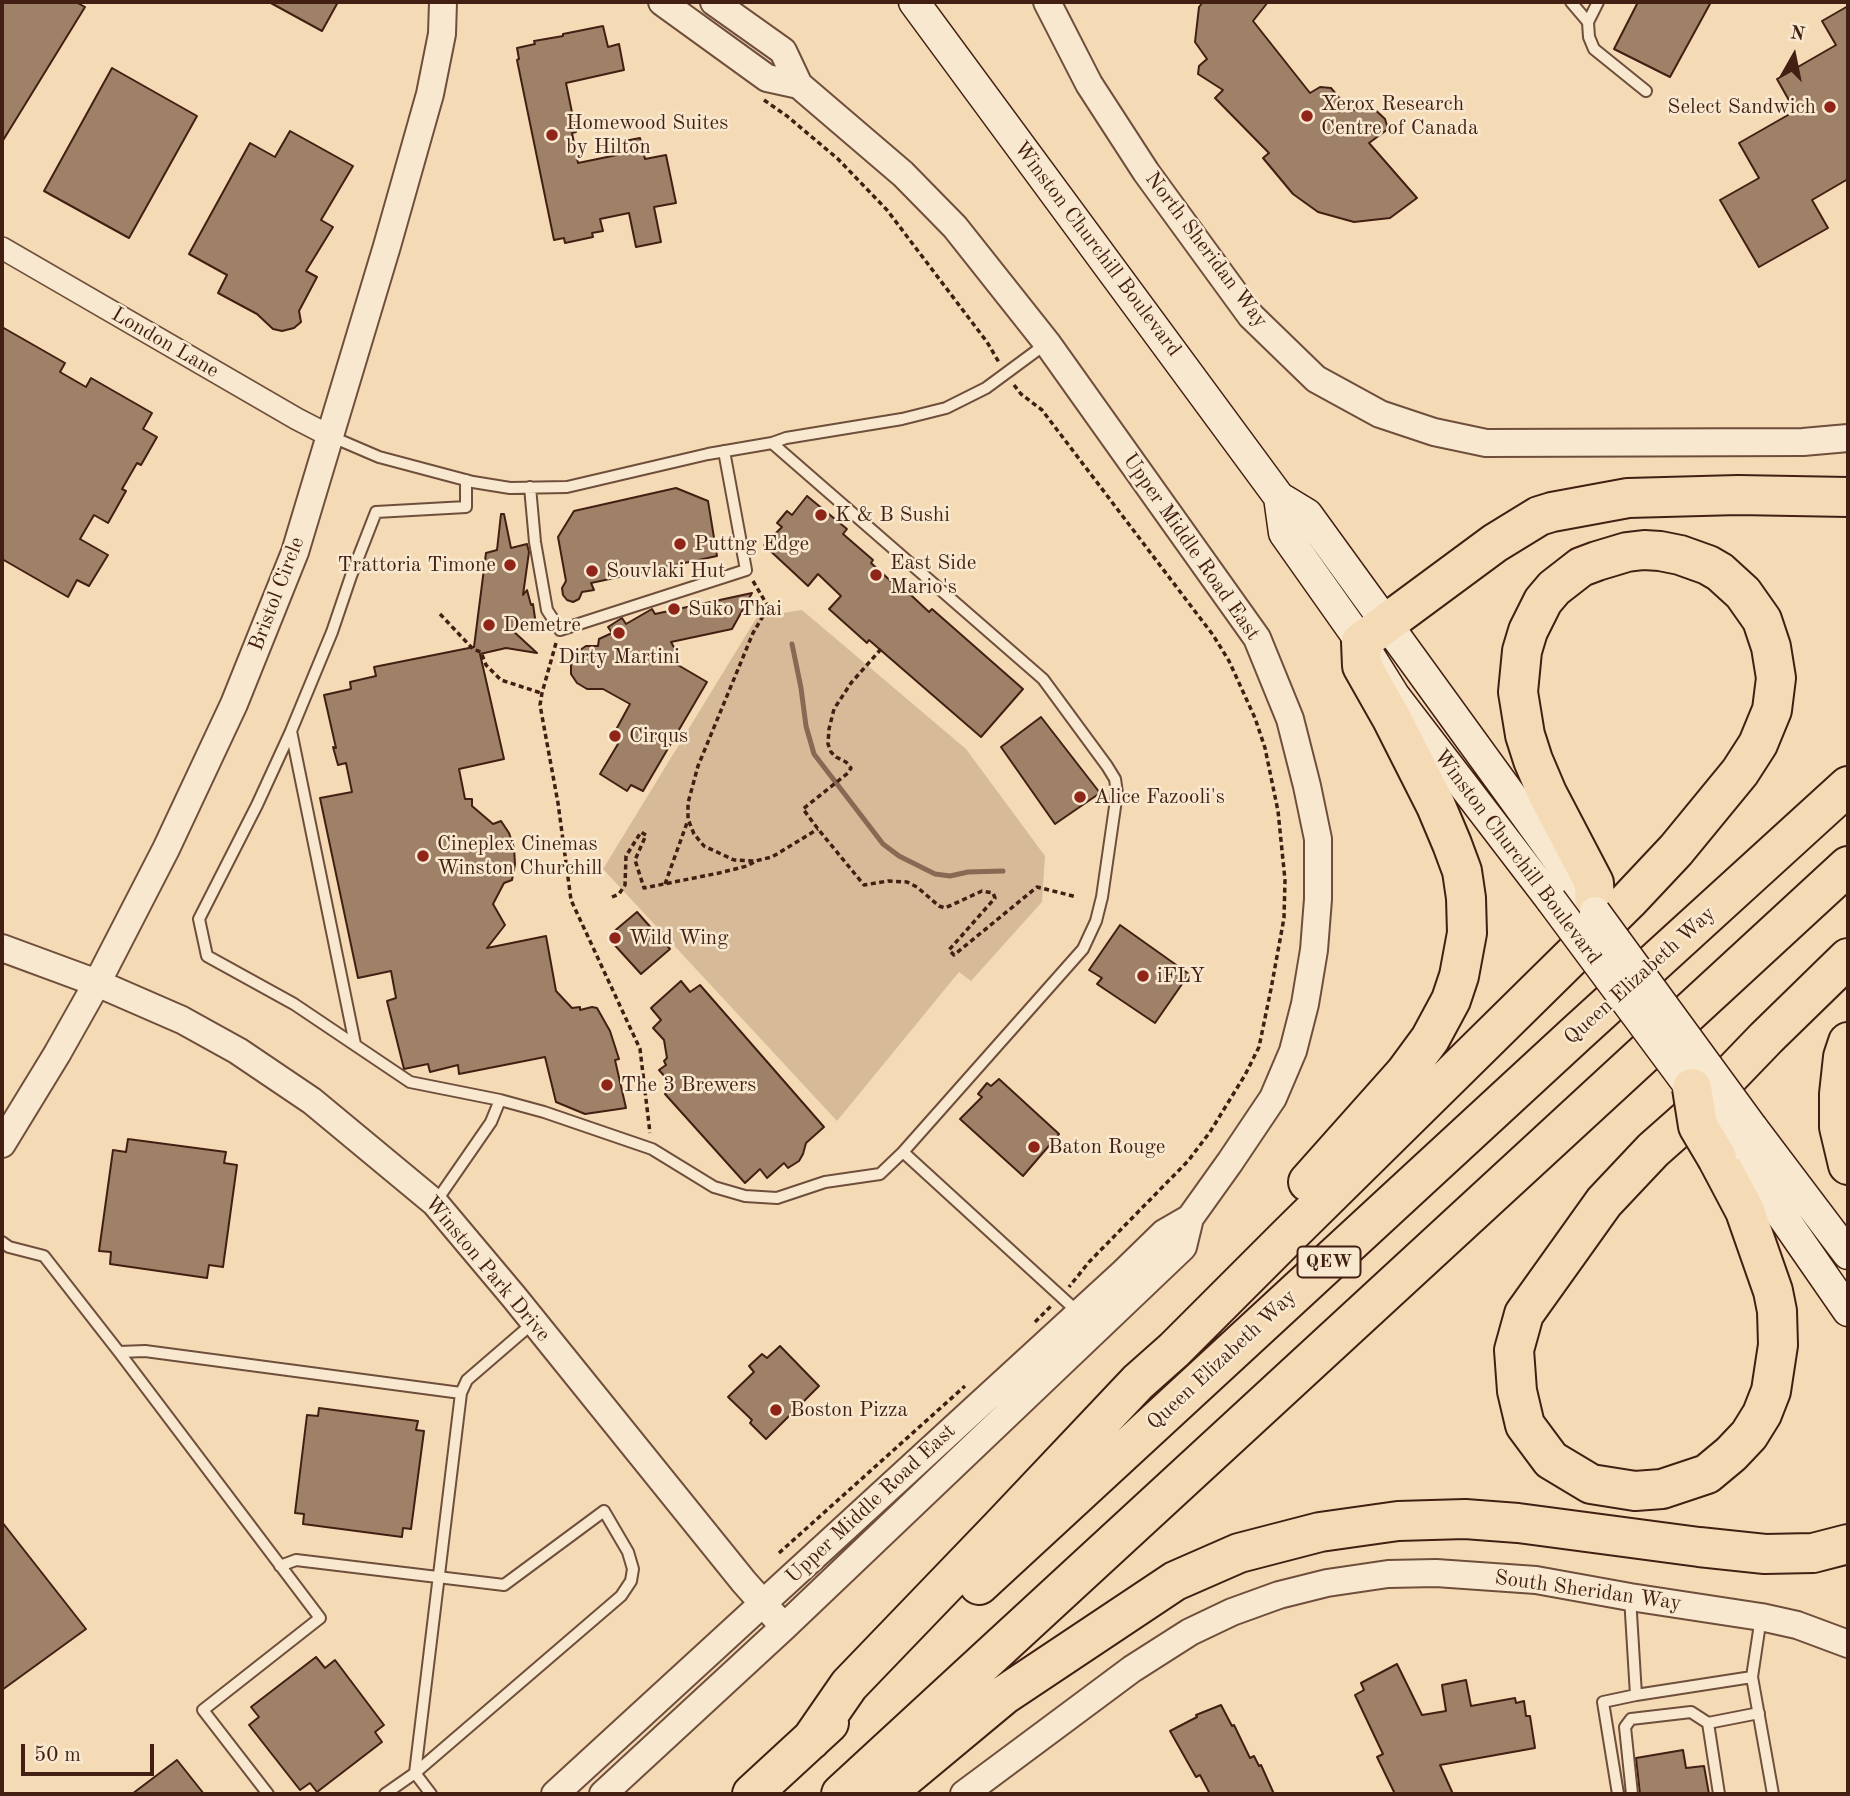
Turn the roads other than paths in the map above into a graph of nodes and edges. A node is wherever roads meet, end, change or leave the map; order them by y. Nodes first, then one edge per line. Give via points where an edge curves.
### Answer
1 (443, 2) edge
2 (662, 2) edge
3 (714, 2) edge
4 (914, 2) edge
5 (1047, 2) edge
6 (1571, 2) edge
7 (1598, 2) edge
8 (1588, 22) junction
9 (799, 85) junction
10 (1646, 91) dead end
11 (2, 248) edge
12 (1047, 343) junction
13 (330, 436) junction
14 (1848, 438) edge
15 (772, 443) junction
16 (724, 452) junction
17 (466, 480) junction
18 (530, 487) junction
19 (1848, 497) edge
20 (1374, 633) junction
21 (291, 731) junction
22 (1848, 786) edge
23 (1848, 866) edge
24 (1569, 883) junction
25 (1595, 912) joint
26 (2, 948) edge
27 (1848, 958) edge
28 (97, 983) junction
29 (1848, 1042) edge
30 (355, 1044) junction
31 (1692, 1088) joint
32 (500, 1100) junction
33 (1734, 1143) junction
34 (2, 1144) edge
35 (903, 1152) junction
36 (1848, 1165) edge
37 (435, 1203) junction
38 (1190, 1218) junction
39 (2, 1242) edge
40 (1848, 1254) edge
41 (1070, 1304) junction
42 (1848, 1311) edge
43 (533, 1323) junction
44 (119, 1352) junction
45 (1138, 1382) junction
46 (461, 1394) junction
47 (1848, 1544) edge
48 (280, 1566) junction
49 (438, 1577) junction
50 (1630, 1597) junction
51 (763, 1605) junction
52 (1761, 1617) junction
53 (784, 1627) junction
54 (1848, 1644) edge
55 (1752, 1677) junction
56 (1636, 1695) junction
57 (1759, 1713) junction
58 (1708, 1723) junction
59 (811, 1740) junction
60 (415, 1773) junction
61 (268, 1794) edge
62 (386, 1794) edge
63 (431, 1794) edge
64 (555, 1794) edge
65 (603, 1794) edge
66 (752, 1794) edge
67 (841, 1794) edge
68 (885, 1794) edge
69 (964, 1794) edge
70 (1618, 1794) edge
71 (1632, 1794) edge
72 (1719, 1794) edge
73 (1773, 1794) edge

1 - 13 street, Bristol Circle via 430,94
2 - 9 street, Upper Middle Road East via 767,78
3 - 9 street, Upper Middle Road East via 783,51
4 - 20 main road, Winston Churchill Boulevard via 1279,497 1307,514
5 - 14 street, North Sheridan Way via 1096,95 1146,172 1251,316 1316,379 1380,414 1486,443
6 - 8 lane
7 - 8 lane
8 - 10 lane via 1594,49
9 - 12 street, Upper Middle Road East via 904,174 955,227
11 - 13 street, London Lane
12 - 15 lane via 986,388 946,408
12 - 38 street, Upper Middle Road East via 1257,638 1290,719 1318,839 1314,950 1293,1051 1273,1098
13 - 17 lane via 379,457
13 - 28 street, Bristol Circle via 295,552 234,704
15 - 16 lane
15 - 35 lane via 1043,679 1115,779 1117,793 1102,897 1083,949
16 - 18 lane via 567,487
16 - 18 lane via 746,570 560,630 547,610
17 - 18 lane
17 - 21 lane via 466,507 376,512
19 - 20 highway via 1628,498 1552,512 1495,543
20 - 24 main road, Winston Churchill Boulevard via 1394,695
20 - 45 highway via 1362,666 1436,806 1462,871 1467,933 1459,976 1440,1023 1405,1073 1165,1342
21 - 30 lane
21 - 30 lane via 199,919 207,956
22 - 59 highway, Queen Elizabeth Way / QEW
23 - 67 highway, QEW
24 - 25 highway via 1594,883
24 - 31 main road, Winston Churchill Boulevard, bridge
24 - 45 highway via 1525,735 1518,692 1528,631 1543,601 1581,567 1644,550 1695,559 1720,572 1743,593 1762,620 1771,646 1776,678 1772,710 1751,756 1685,840 1629,900
25 - 33 main road, Winston Churchill Boulevard, bridge
26 - 28 street, Winston Park Drive
27 - 33 highway via 1604,1202 1524,1314 1514,1350 1525,1424 1551,1460 1591,1483 1662,1489 1707,1474 1749,1435 1762,1414 1771,1391 1778,1345 1777,1311 1745,1211
28 - 34 street, Bristol Circle
28 - 37 street, Winston Park Drive via 182,1020 238,1051 312,1101
29 - 36 highway via 1839,1126
30 - 32 lane via 410,1082
31 - 33 highway, bridge via 1698,1125
32 - 35 lane via 652,1149 714,1186 745,1196 777,1198 825,1182 880,1174
32 - 37 lane via 491,1122
33 - 40 main road, Winston Churchill Boulevard
33 - 42 main road, Winston Churchill Boulevard
35 - 41 lane
37 - 43 street, Winston Park Drive
38 - 41 street, Upper Middle Road East via 1164,1233 1124,1272
38 - 53 street, Upper Middle Road East via 1183,1247
39 - 44 lane via 44,1256
41 - 51 street, Upper Middle Road East
43 - 46 lane via 467,1380
43 - 51 street, Winston Park Drive
44 - 46 lane via 145,1351
44 - 48 lane
45 - 59 highway via 849,1685
46 - 49 lane
47 - 68 highway via 1812,1553 1765,1554 1465,1519 1398,1521 1309,1535 1239,1553 1175,1581 1004,1695
48 - 49 lane via 296,1560
48 - 61 lane via 320,1618 204,1710
49 - 60 lane
49 - 60 lane via 504,1584 604,1511 633,1569 621,1595
50 - 52 street, South Sheridan Way
50 - 56 lane
50 - 69 street, South Sheridan Way via 1536,1580 1436,1573 1388,1574 1279,1595 1232,1612 1132,1669
51 - 53 street, Winston Park Drive
51 - 64 street, Upper Middle Road East
52 - 54 street, South Sheridan Way
52 - 55 lane
53 - 65 street, Upper Middle Road East
55 - 56 lane
55 - 57 lane
56 - 70 lane via 1603,1702
57 - 58 lane
57 - 73 lane
58 - 71 lane via 1691,1712 1631,1719 1625,1727
58 - 72 lane
59 - 66 highway, Queen Elizabeth Way / QEW
60 - 62 lane
60 - 63 lane

